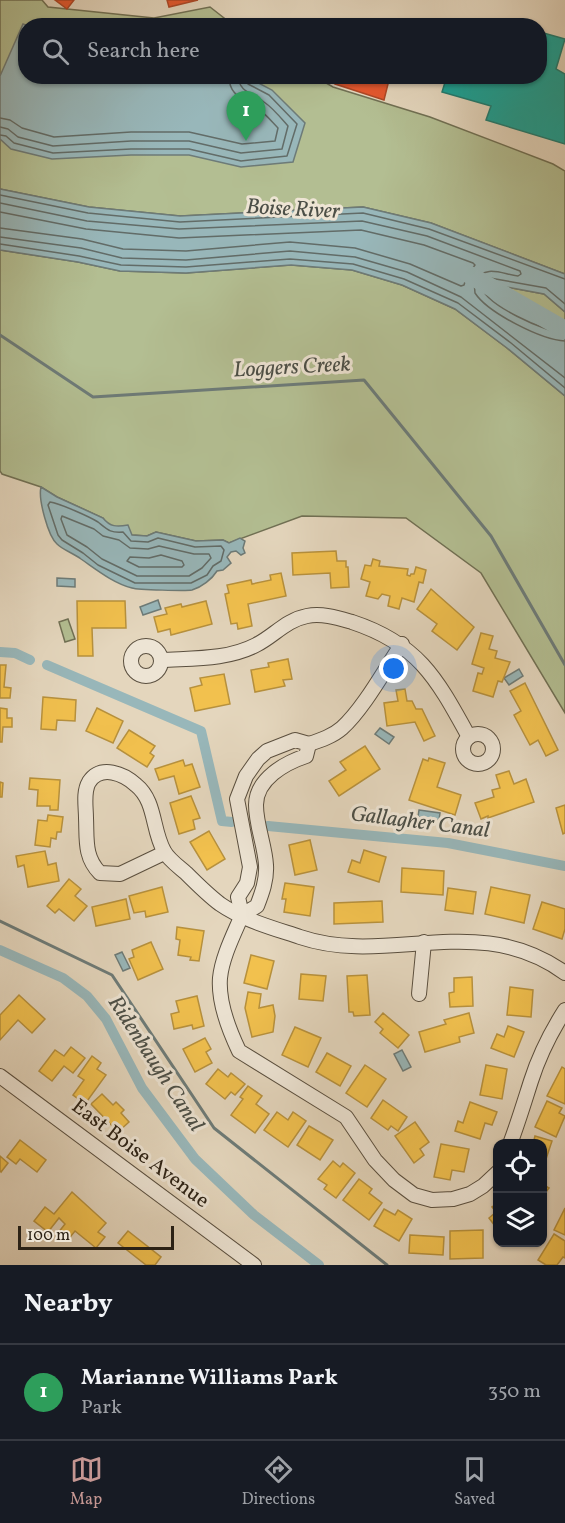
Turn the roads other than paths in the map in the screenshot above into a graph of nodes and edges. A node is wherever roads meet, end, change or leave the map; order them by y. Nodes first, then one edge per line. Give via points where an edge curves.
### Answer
1 (402, 644) junction
2 (161, 660) dead end
3 (468, 737) dead end
4 (309, 744) junction
5 (164, 853) junction
6 (242, 915) junction
7 (424, 942) junction
8 (565, 973) edge
9 (419, 994) dead end
10 (565, 1010) edge
11 (0, 1076) edge
12 (512, 1139) edge
13 (493, 1177) edge
14 (254, 1265) edge

1 - 2 street via 376,630 318,614 294,620 256,645 220,657
1 - 3 street via 439,684
1 - 4 street via 342,729
4 - 6 street via 306,756 286,763 262,788 256,804 265,882 258,906
4 - 6 street via 295,740 267,752 246,776 237,800 250,867 247,883 238,897
5 - 5 street via 151,808 136,784 116,772 102,772 90,782 86,795 88,853 91,864 100,873 120,874
5 - 6 street via 210,896
6 - 7 street via 299,937 334,945
6 - 13 street via 220,979 230,1033 239,1052 346,1117 375,1160 414,1195 432,1200 453,1199 470,1194
7 - 8 street via 494,944 529,954
7 - 9 street
10 - 12 street via 549,1035
11 - 14 street, East Boise Avenue

